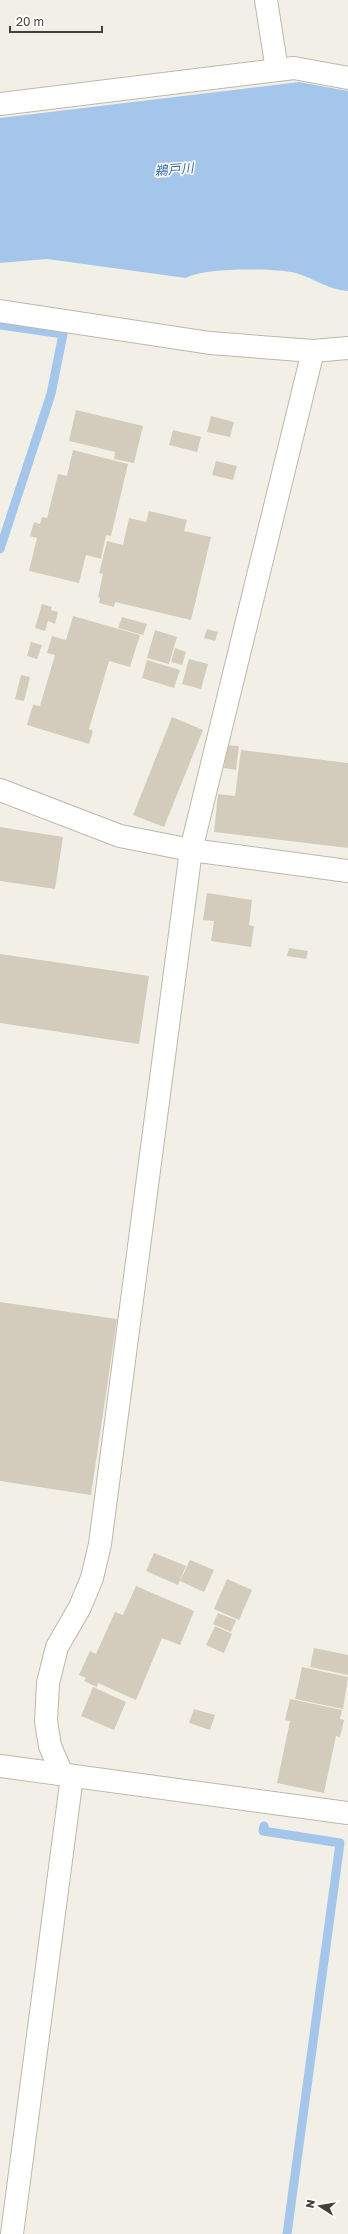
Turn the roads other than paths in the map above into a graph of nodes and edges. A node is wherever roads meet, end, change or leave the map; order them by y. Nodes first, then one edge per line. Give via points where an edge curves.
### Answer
1 (266, 0) edge
2 (276, 70) junction
3 (348, 78) edge
4 (0, 104) edge
5 (0, 311) edge
6 (348, 348) edge
7 (313, 351) junction
8 (0, 790) edge
9 (191, 850) junction
10 (348, 871) edge
11 (0, 1766) edge
12 (67, 1775) junction
13 (348, 1813) edge
14 (12, 2234) edge

1 - 2 street
2 - 3 street via 294,68
2 - 4 street
5 - 7 street via 210,343
6 - 7 street
7 - 9 street
8 - 9 street via 120,836
9 - 10 street
9 - 12 street via 100,1544 92,1578 80,1607 57,1648 48,1682 46,1721 50,1746
11 - 12 street
12 - 13 street
12 - 14 street

